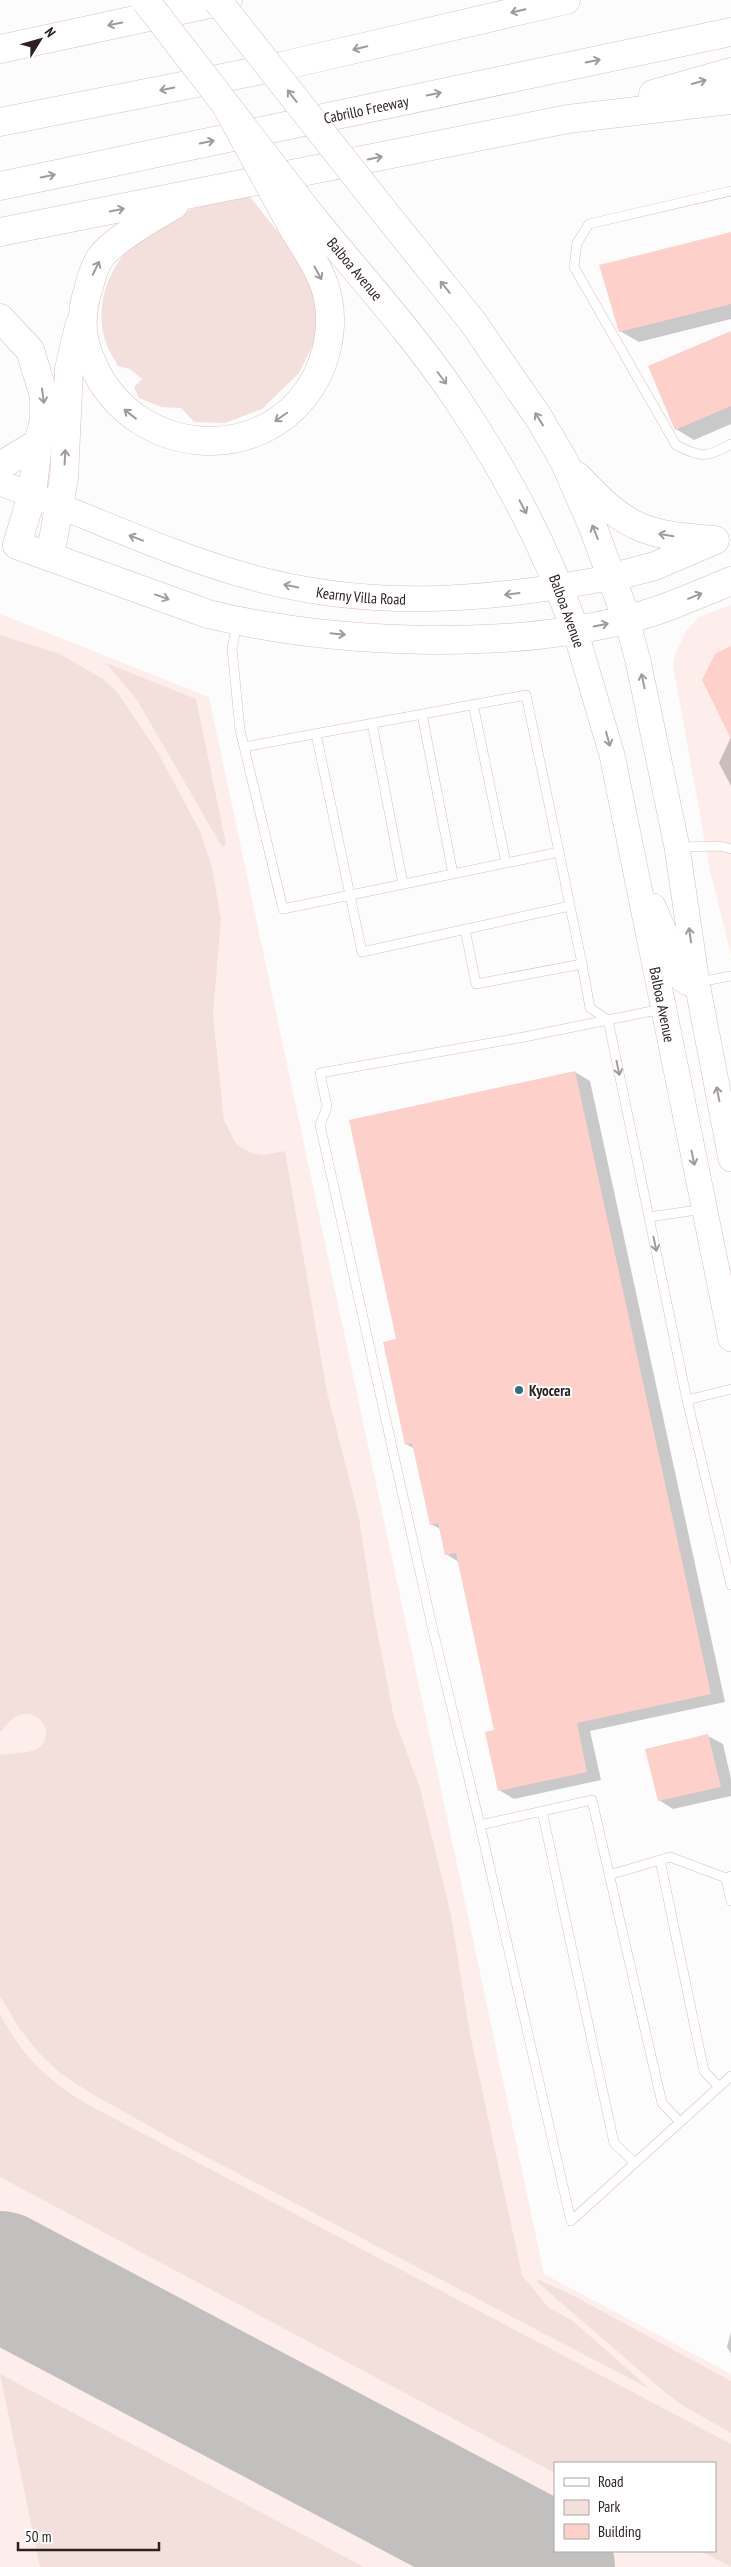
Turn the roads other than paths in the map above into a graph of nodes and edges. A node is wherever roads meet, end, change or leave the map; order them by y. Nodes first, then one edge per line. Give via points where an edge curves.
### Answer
1 (145, 0) edge
2 (220, 0) edge
3 (566, 0) edge
4 (731, 32) edge
5 (0, 49) edge
6 (731, 72) edge
7 (731, 100) edge
8 (568, 119) junction
9 (0, 122) edge
10 (0, 186) edge
11 (731, 191) edge
12 (190, 196) junction
13 (304, 224) junction
14 (0, 232) edge
15 (81, 317) junction
16 (0, 318) edge
17 (38, 443) junction
18 (731, 444) edge
19 (564, 461) junction
20 (0, 466) edge
21 (0, 483) edge
22 (32, 495) junction
23 (58, 506) junction
24 (723, 536) edge
25 (8, 541) edge
26 (50, 557) junction
27 (613, 577) junction
28 (731, 581) edge
29 (560, 587) junction
30 (627, 620) junction
31 (237, 621) junction
32 (575, 630) junction
33 (473, 704) junction
34 (422, 714) junction
35 (372, 724) junction
36 (316, 734) junction
37 (244, 747) junction
38 (677, 848) junction
39 (731, 849) edge
40 (559, 852) junction
41 (506, 863) junction
42 (637, 870) junction
43 (453, 874) junction
44 (403, 884) junction
45 (350, 895) junction
46 (570, 906) junction
47 (465, 929) junction
48 (582, 964) junction
49 (731, 976) edge
50 (697, 983) junction
51 (664, 1008) junction
52 (608, 1020) junction
53 (731, 1159) edge
54 (704, 1209) junction
55 (649, 1217) junction
56 (731, 1339) edge
57 (731, 1389) edge
58 (687, 1400) junction
59 (731, 1585) edge
60 (542, 1811) junction
61 (480, 1825) junction
62 (660, 1860) junction
63 (609, 1875) junction
64 (728, 1877) edge
65 (731, 1901) edge
66 (731, 2076) edge
67 (719, 2087) junction
68 (680, 2122) junction
69 (635, 2163) junction

1 - 13 main road, bridge via 228,109
2 -> 5 main road
19 -> 2 main road, bridge via 539,418 472,321
3 -> 9 main road via 282,66
10 -> 4 main road, Cabrillo Freeway
8 -> 6 main road
7 - 8 main road
12 -> 8 main road
11 - 18 lane via 588,224 576,243 574,266 676,445 696,455 712,455
14 -> 12 main road
15 -> 12 main road via 101,257 135,228
13 -> 15 main road via 329,300 327,347 317,376 299,402 283,416 252,433 217,440 193,440 166,434 141,422 120,406 106,389 85,344
13 -> 29 main road, Balboa Avenue via 412,339 456,398 522,506
23 -> 15 main road via 64,478 69,369
16 -> 17 main road via 30,350 44,396 44,421
17 - 20 main road
17 - 22 main road
24 -> 19 main road via 683,538 639,528 604,503
27 -> 19 main road
21 - 22 main road, Kearny Villa Road
22 - 23 main road, Kearny Villa Road
22 - 25 main road
23 - 26 main road
29 -> 23 main road, Kearny Villa Road via 479,598 409,600 295,587 248,577 185,556
24 - 27 main road, Kearny Villa Road via 654,566
25 - 26 main road
26 -> 31 main road via 208,614
27 - 29 main road, Kearny Villa Road
27 - 30 main road
30 -> 28 main road via 659,611
29 - 32 main road, Balboa Avenue
32 -> 30 main road
38 -> 30 main road
31 -> 32 main road via 340,635 415,639 516,637
31 - 37 lane via 232,648
32 -> 42 main road, Balboa Avenue via 612,755
33 - 34 lane
33 - 40 lane via 526,695
33 - 41 lane
34 - 35 lane
34 - 43 lane
35 - 36 lane
35 - 44 lane
36 - 37 lane
36 - 45 lane
37 - 45 lane via 282,909
38 - 39 lane via 720,846
50 -> 38 main road
40 - 41 lane
40 - 46 lane
41 - 43 lane
42 - 50 main road via 682,979
42 - 51 main road, Balboa Avenue
43 - 44 lane
44 - 45 lane
45 - 47 lane via 362,952
46 - 47 lane
46 - 48 lane
47 - 48 lane via 476,984
48 - 52 lane via 590,1008
49 - 50 lane
53 -> 50 main road
51 - 52 lane
51 -> 54 main road, Balboa Avenue
52 -> 55 lane
52 - 61 lane via 320,1073 327,1108 320,1126
54 - 55 lane
54 - 56 main road, Balboa Avenue
55 -> 58 lane
57 - 58 lane
58 - 59 lane
60 - 61 lane
60 - 63 lane via 592,1800
60 - 69 lane via 614,2142
61 - 69 lane via 571,2221
62 - 63 lane
62 - 64 lane via 670,1857
62 - 67 lane via 704,2071
63 - 68 lane via 662,2103
64 - 65 lane
66 - 67 lane
67 - 68 lane
68 - 69 lane

